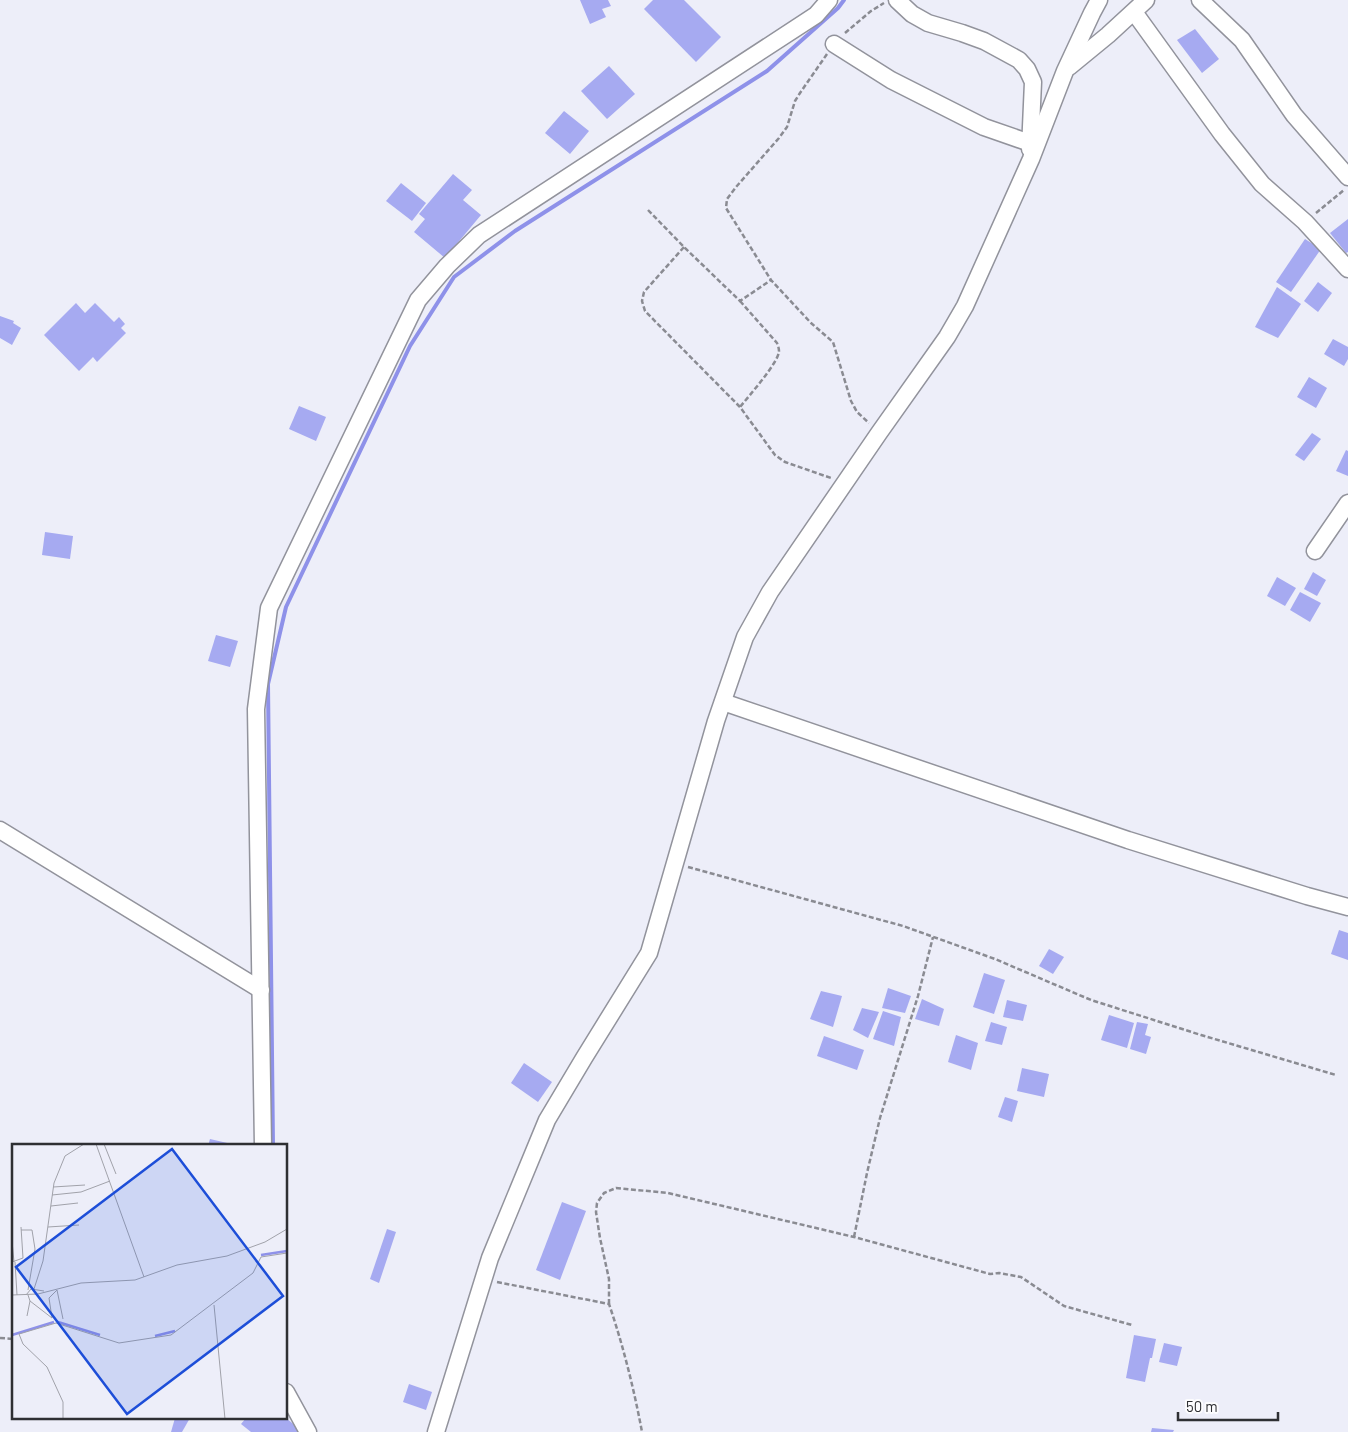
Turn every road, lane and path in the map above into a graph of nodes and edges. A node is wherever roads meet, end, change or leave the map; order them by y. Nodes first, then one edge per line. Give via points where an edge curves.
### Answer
1 (829, 0) edge
2 (888, 0) edge
3 (897, 0) edge
4 (1099, 0) edge
5 (1146, 0) edge
6 (1200, 0) edge
7 (1134, 12) junction
8 (834, 44) junction
9 (1065, 71) junction
10 (1030, 151) junction
11 (1348, 177) edge
12 (1348, 186) edge
13 (648, 210) dead end
14 (1305, 222) junction
15 (684, 247) junction
16 (1348, 269) edge
17 (771, 280) junction
18 (740, 301) junction
19 (740, 407) junction
20 (879, 433) junction
21 (845, 482) junction
22 (1348, 503) edge
23 (1315, 550) dead end
24 (723, 702) junction
25 (0, 830) edge
26 (675, 863) junction
27 (1348, 907) edge
28 (933, 937) junction
29 (261, 990) junction
30 (1336, 1075) dead end
31 (264, 1144) edge
32 (854, 1237) junction
33 (483, 1279) junction
34 (609, 1304) junction
35 (1132, 1325) dead end
36 (288, 1396) edge
37 (308, 1432) edge
38 (436, 1432) edge
39 (642, 1432) edge

1 - 29 street via 816,14 479,235 418,300 269,608 256,709
2 - 8 path
3 - 10 street via 928,23 984,41 1019,60 1028,69 1033,82
4 - 9 street
5 - 7 street
6 - 11 street via 1242,40 1294,115
7 - 9 street
7 - 14 street via 1262,184
8 - 10 street via 891,80
8 - 17 path via 795,101 787,126 779,138 727,198 726,208
9 - 10 street
10 - 20 street via 965,306
12 - 14 path
13 - 15 path
14 - 16 street
15 - 18 path
15 - 19 path via 644,292 645,311
17 - 18 path
17 - 20 path via 833,342 850,401
18 - 19 path via 777,343 779,350 777,358
19 - 21 path via 775,455 785,462
20 - 21 street
21 - 24 street via 770,592 745,637
22 - 23 street
24 - 26 street
24 - 27 street via 1128,840
25 - 29 street
26 - 28 path
26 - 33 street via 649,953 547,1120
28 - 30 path via 996,959 1091,1000
28 - 32 path via 880,1118
29 - 31 street
32 - 34 path via 668,1194 616,1188 604,1193 597,1203 596,1212 609,1280
32 - 35 path via 990,1274 1021,1277 1064,1306
33 - 34 path
33 - 38 street
34 - 39 path
36 - 37 street

